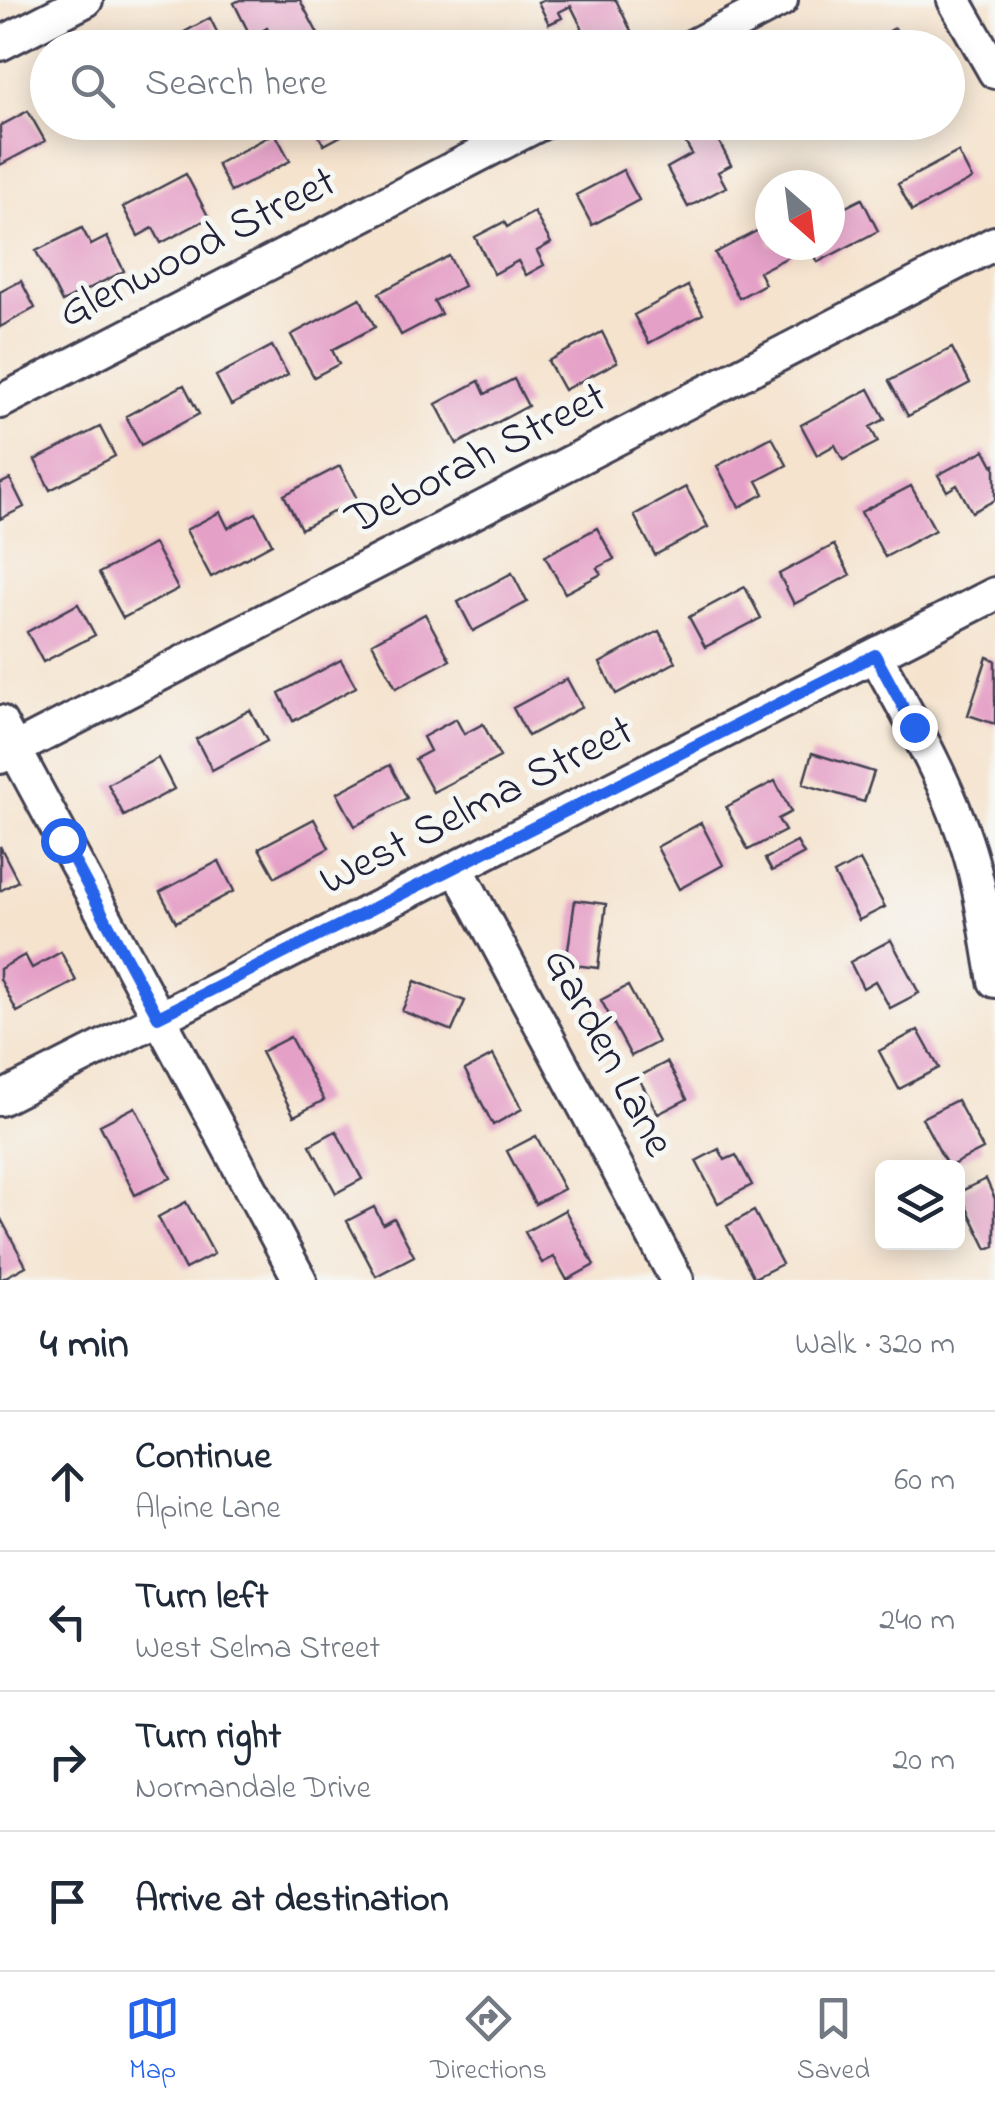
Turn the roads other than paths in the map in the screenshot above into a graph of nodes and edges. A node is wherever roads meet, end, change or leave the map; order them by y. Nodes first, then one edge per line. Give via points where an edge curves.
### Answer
1 (86, 0) edge
2 (781, 0) edge
3 (954, 0) edge
4 (724, 30) edge
5 (0, 44) edge
6 (995, 72) edge
7 (508, 140) edge
8 (995, 243) edge
9 (0, 402) edge
10 (995, 594) edge
11 (875, 655) junction
12 (5, 743) edge
13 (457, 868) junction
14 (995, 981) edge
15 (158, 1017) junction
16 (0, 1098) edge
17 (300, 1280) edge
18 (678, 1280) edge

1 - 5 street
2 - 4 street
3 - 6 street
7 - 9 street, Glenwood Street
8 - 12 street, Deborah Street
10 - 11 street, West Selma Street
11 - 13 street, West Selma Street
11 - 14 street via 969,850
12 - 15 street
13 - 15 street, West Selma Street
13 - 18 street, Garden Lane
15 - 16 street, West Selma Street
15 - 17 street

